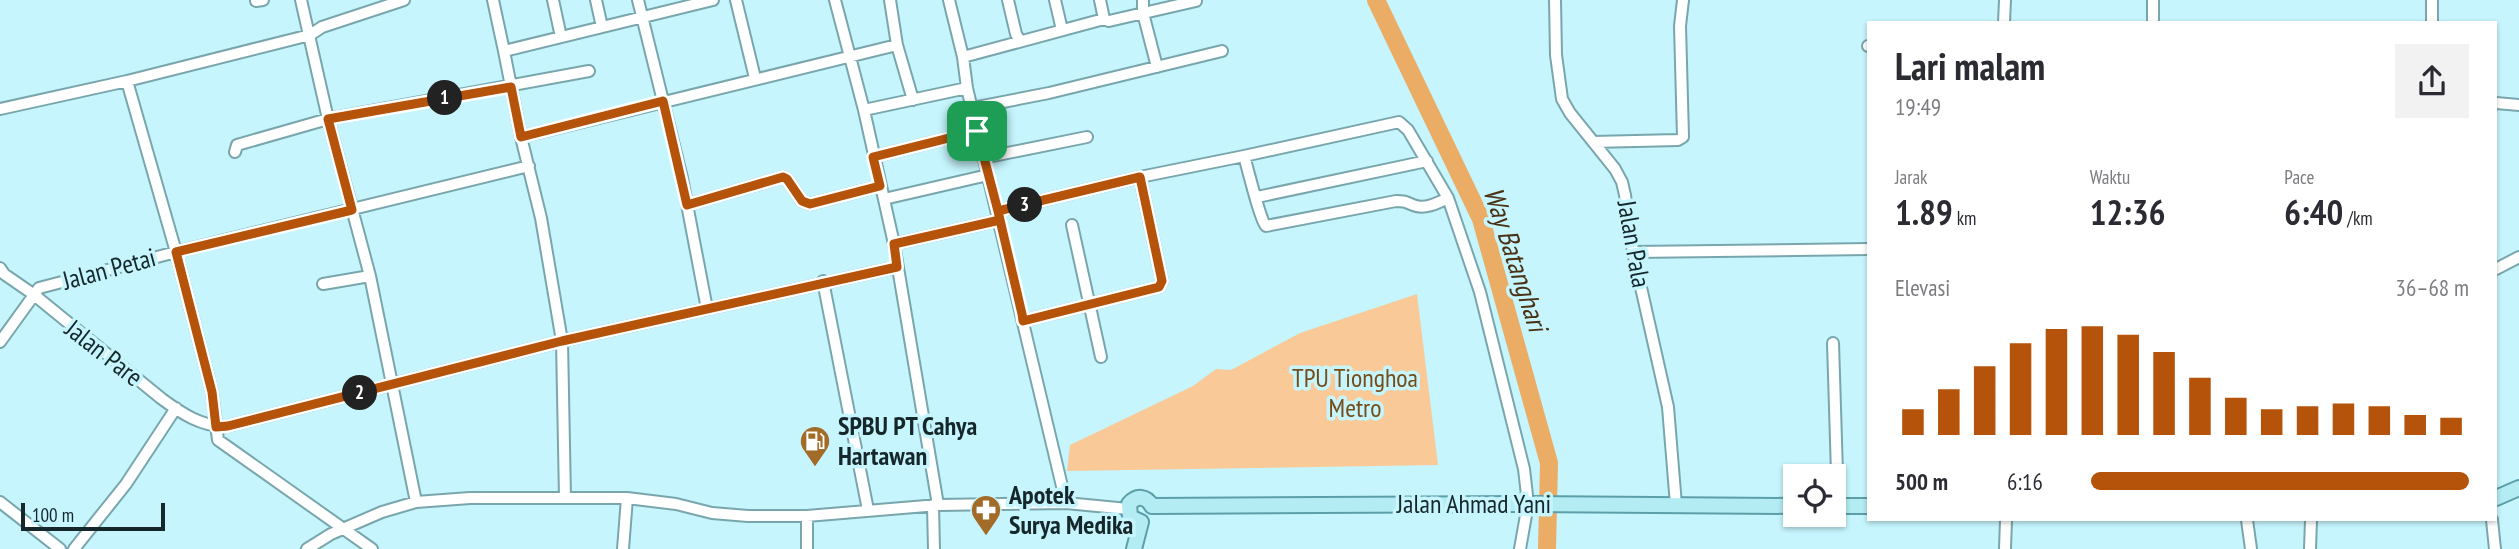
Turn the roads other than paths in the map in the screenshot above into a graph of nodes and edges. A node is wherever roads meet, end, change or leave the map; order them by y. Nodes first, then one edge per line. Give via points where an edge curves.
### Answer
1 (301, 0) edge
2 (404, 0) edge
3 (493, 0) edge
4 (552, 0) edge
5 (596, 0) edge
6 (638, 0) edge
7 (713, 0) edge
8 (736, 0) edge
9 (835, 0) edge
10 (890, 0) edge
11 (949, 0) edge
12 (1008, 0) edge
13 (1055, 0) edge
14 (1100, 0) edge
15 (1143, 0) edge
16 (1555, 0) edge
17 (1683, 0) edge
18 (2005, 0) edge
19 (2152, 0) edge
20 (2432, 0) edge
21 (1196, 1) edge
22 (1143, 13) junction
23 (642, 16) junction
24 (1104, 19) junction
25 (2004, 21) edge
26 (2153, 21) edge
27 (2432, 21) edge
28 (602, 27) junction
29 (1062, 30) junction
30 (310, 35) junction
31 (561, 37) junction
32 (1020, 41) junction
33 (897, 45) junction
34 (504, 51) junction
35 (1222, 51) dead end
36 (850, 55) junction
37 (962, 57) junction
38 (1157, 67) junction
39 (589, 71) dead end
40 (755, 78) junction
41 (127, 81) junction
42 (511, 87) junction
43 (967, 88) junction
44 (913, 100) junction
45 (663, 101) junction
46 (2497, 103) edge
47 (2519, 105) edge
48 (972, 108) junction
49 (0, 109) edge
50 (864, 110) junction
51 (328, 119) junction
52 (977, 131) junction
53 (521, 137) junction
54 (1087, 137) dead end
55 (1592, 142) junction
56 (236, 152) dead end
57 (1244, 156) junction
58 (873, 157) junction
59 (983, 158) junction
60 (1427, 161) junction
61 (529, 166) junction
62 (988, 175) junction
63 (1140, 177) junction
64 (880, 186) junction
65 (1257, 197) junction
66 (1448, 198) junction
67 (884, 200) junction
68 (687, 205) junction
69 (352, 210) junction
70 (999, 215) junction
71 (1072, 225) dead end
72 (894, 244) junction
73 (1867, 249) edge
74 (176, 252) junction
75 (1633, 252) junction
76 (2519, 257) edge
77 (897, 267) junction
78 (0, 268) edge
79 (2497, 268) edge
80 (370, 276) junction
81 (823, 281) junction
82 (323, 284) dead end
83 (33, 294) junction
84 (1089, 305) junction
85 (707, 309) junction
86 (1023, 321) junction
87 (562, 341) junction
88 (0, 342) edge
89 (1833, 343) dead end
90 (1101, 357) dead end
91 (394, 385) junction
92 (176, 408) junction
93 (216, 427) junction
94 (1835, 464) edge
95 (2519, 488) edge
96 (565, 498) junction
97 (627, 498) junction
98 (2497, 498) edge
99 (0, 502) edge
100 (416, 502) junction
101 (1066, 503) junction
102 (1532, 504) junction
103 (935, 505) junction
104 (1676, 505) junction
105 (1152, 506) junction
106 (1783, 506) edge
107 (1846, 506) edge
108 (1867, 506) edge
109 (1128, 509) junction
110 (868, 510) junction
111 (807, 516) junction
112 (2006, 521) edge
113 (2247, 521) edge
114 (2311, 521) edge
115 (2492, 521) edge
116 (1141, 522) junction
117 (344, 528) junction
118 (60, 549) edge
119 (74, 549) edge
120 (307, 549) edge
121 (372, 549) edge
122 (623, 549) edge
123 (807, 549) edge
124 (934, 549) edge
125 (1134, 549) edge
126 (1520, 549) edge
127 (2005, 549) edge
128 (2251, 549) edge
129 (2310, 549) edge
130 (2495, 549) edge

1 - 30 street
2 - 30 street
3 - 34 street
4 - 31 street
5 - 28 street
6 - 23 street
7 - 23 street
8 - 40 street
9 - 36 street
10 - 33 street
11 - 37 street
12 - 32 street
13 - 29 street
14 - 24 street
15 - 22 street
16 - 55 street, Jalan Pala via 1559,90
17 - 55 street via 1683,137
18 - 25 street
19 - 26 street
20 - 27 street
21 - 22 street
22 - 24 street
22 - 38 street
23 - 28 street
23 - 45 street
24 - 29 street
28 - 31 street
29 - 32 street
30 - 41 street
30 - 51 street
31 - 34 street
32 - 37 street
33 - 36 street
33 - 44 street
34 - 42 street
35 - 38 street
36 - 40 street
36 - 50 street
37 - 43 street
38 - 48 street
39 - 42 street
40 - 45 street
41 - 49 street
41 - 74 street
42 - 51 street
42 - 53 street
43 - 44 street
43 - 48 street
44 - 50 street
45 - 53 street
45 - 68 street
46 - 47 street
48 - 52 street
50 - 58 street
51 - 56 street via 237,145
51 - 69 street
52 - 58 street
52 - 59 street
53 - 61 street
54 - 59 street
55 - 75 street, Jalan Pala via 1622,182
57 - 60 street via 1399,122
57 - 63 street
57 - 65 street
58 - 64 street
59 - 62 street
60 - 65 street
60 - 66 street
61 - 69 street, Jalan Petai
61 - 87 street
62 - 67 street
62 - 70 street
63 - 70 street
63 - 84 street via 1161,285
64 - 67 street
64 - 68 street via 810,204 802,201 783,177
65 - 66 street via 1266,226 1396,201 1434,205
66 - 102 street via 1479,292
67 - 72 street
68 - 85 street
69 - 74 street, Jalan Petai
69 - 80 street
70 - 72 street
70 - 86 street
71 - 84 street
72 - 77 street
73 - 75 street
74 - 83 street, Jalan Petai via 39,288
74 - 93 street via 212,392
75 - 104 street, Jalan Pala via 1668,407
76 - 79 street
77 - 81 street
77 - 103 street
78 - 83 street, Jalan Pare
80 - 82 street
80 - 91 street
81 - 85 street
81 - 110 street
83 - 88 street
83 - 92 street, Jalan Pare
84 - 86 street
84 - 90 street
85 - 87 street
86 - 101 street
87 - 91 street
87 - 96 street
89 - 94 street
91 - 93 street
91 - 100 street
92 - 93 street, Jalan Pare
92 - 119 street via 126,484
93 - 117 street via 218,440
95 - 98 main road
96 - 97 street
96 - 100 street
97 - 111 street via 712,513
97 - 122 street
99 - 118 street
100 - 117 street
101 - 103 street
101 - 109 street
102 - 104 main road, Jalan Ahmad Yani
102 - 105 main road, Jalan Ahmad Yani
102 - 126 street
103 - 110 street
103 - 124 street
104 - 106 main road, Jalan Ahmad Yani
105 - 109 main road via 1146,499 1136,498
105 - 116 main road via 1151,515
107 - 108 main road
109 - 116 main road via 1130,517
110 - 111 street
111 - 123 street
112 - 127 street
113 - 128 street
114 - 129 street
115 - 130 street
116 - 125 main road
117 - 120 street
117 - 121 street

